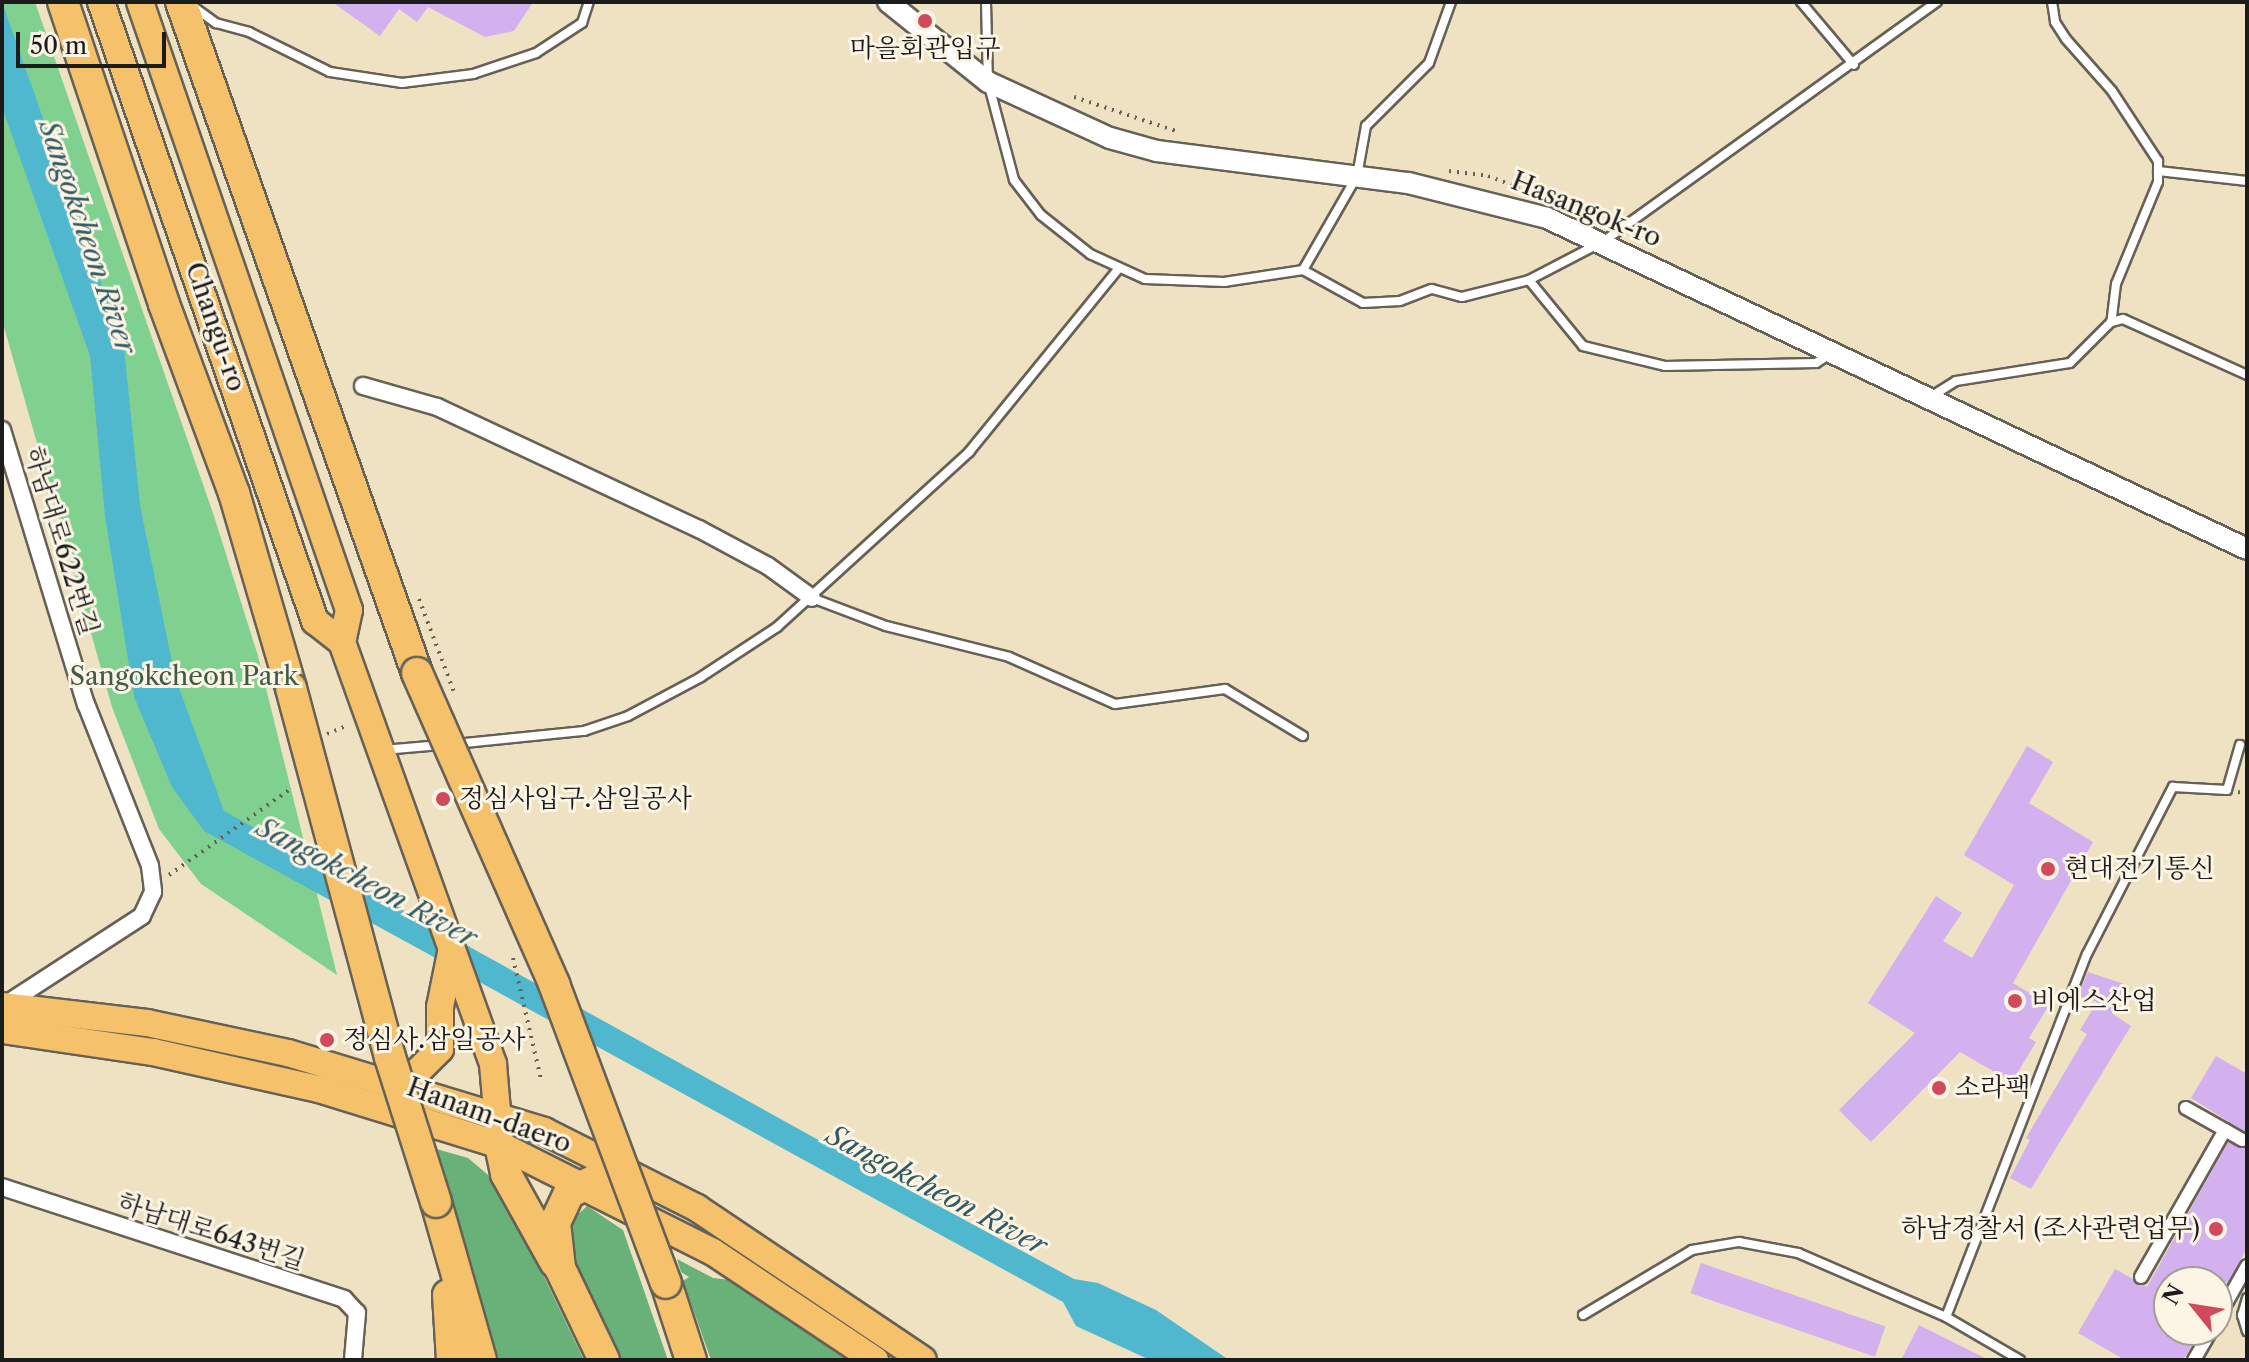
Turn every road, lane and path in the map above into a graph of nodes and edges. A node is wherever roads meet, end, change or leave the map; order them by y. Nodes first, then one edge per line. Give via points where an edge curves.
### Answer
1 (63, 2) edge
2 (101, 2) edge
3 (140, 2) edge
4 (181, 2) edge
5 (187, 2) edge
6 (589, 2) edge
7 (888, 2) edge
8 (986, 2) edge
9 (1451, 2) edge
10 (1801, 2) edge
11 (1937, 2) edge
12 (2052, 2) edge
13 (1854, 65) junction
14 (988, 82) junction
15 (2158, 171) junction
16 (1357, 176) junction
17 (2247, 181) edge
18 (1604, 241) junction
19 (1119, 268) junction
20 (1303, 270) junction
21 (1529, 280) junction
22 (2111, 322) junction
23 (1835, 351) junction
24 (2247, 375) edge
25 (363, 386) dead end
26 (1931, 396) junction
27 (2, 430) edge
28 (2247, 549) edge
29 (812, 598) junction
30 (342, 642) junction
31 (1303, 736) dead end
32 (2240, 745) dead end
33 (378, 750) junction
34 (296, 786) dead end
35 (178, 871) dead end
36 (451, 953) junction
37 (524, 1006) dead end
38 (3, 1014) edge
39 (380, 1077) junction
40 (541, 1079) dead end
41 (2186, 1108) dead end
42 (2225, 1130) junction
43 (500, 1131) junction
44 (2242, 1140) dead end
45 (619, 1168) junction
46 (583, 1183) junction
47 (2, 1187) edge
48 (436, 1202) junction
49 (2247, 1266) edge
50 (560, 1268) junction
51 (2141, 1277) dead end
52 (2233, 1291) edge
53 (2247, 1298) edge
54 (1583, 1315) dead end
55 (1946, 1317) junction
56 (2247, 1331) edge
57 (688, 1354) edge
58 (353, 1360) edge
59 (452, 1360) edge
60 (481, 1360) edge
61 (604, 1360) edge
62 (875, 1360) edge
63 (923, 1360) edge
64 (2020, 1360) edge

1 - 48 highway, bridge via 234,493 390,1057
2 - 30 main road, Changu-ro via 315,621
3 - 30 main road, Changu-ro via 349,610
4 - 57 highway, bridge via 417,673 554,984
5 - 6 lane via 216,23 249,32 330,72 402,83 473,74 536,53 582,23
7 - 14 street, Hasangok-ro
8 - 14 lane
9 - 16 lane via 1429,63 1366,126
10 - 13 lane
11 - 13 lane
12 - 15 lane via 2055,22 2112,91 2158,161
13 - 18 lane
14 - 16 street, Hasangok-ro via 1055,116 1157,151
14 - 19 lane via 1014,180 1041,215 1090,254
15 - 17 lane
15 - 22 lane via 2134,248 2116,284
16 - 18 street, Hasangok-ro via 1477,196
16 - 20 lane
18 - 21 lane
18 - 23 street, Hasangok-ro
19 - 20 lane via 1172,283
19 - 29 lane via 969,452
20 - 21 lane via 1363,303 1400,301 1432,289 1462,297
21 - 23 lane via 1583,346 1665,366 1816,363
22 - 24 lane via 2123,319
22 - 26 lane via 2070,363 1956,381
23 - 26 street, Hasangok-ro
25 - 29 street via 437,407 699,529 768,566
26 - 28 street, Hasangok-ro
27 - 38 street, 하남대로622번길 via 86,704 150,866 153,892 142,916
29 - 31 lane via 914,634 1009,657 1115,704 1225,689
29 - 33 lane via 736,656 628,716 549,736
30 - 33 main road, Changu-ro
32 - 55 lane via 2227,790 2173,787 2087,954
33 - 36 main road, Changu-ro
34 - 35 path
36 - 39 main road via 440,1007 440,1049 424,1069
36 - 43 main road, Changu-ro via 486,1045
37 - 40 path
38 - 39 main road, Hanam-daero via 147,1023
38 - 43 main road, Hanam-daero
39 - 43 main road, Hanam-daero
41 - 42 street
42 - 44 street
42 - 51 street
43 - 45 main road, Hanam-daero via 544,1131
43 - 46 main road, Hanam-daero
43 - 50 highway via 506,1174
45 - 46 highway
45 - 63 main road, Hanam-daero via 757,1245
46 - 50 highway via 559,1207 555,1239
46 - 62 main road, Hanam-daero via 713,1252
47 - 58 street, 하남대로643번길 via 344,1299 357,1313
48 - 59 highway
48 - 60 highway
49 - 52 street
50 - 61 highway
53 - 56 lane via 2242,1315
54 - 55 lane via 1692,1250 1739,1242 1798,1253
55 - 64 lane

